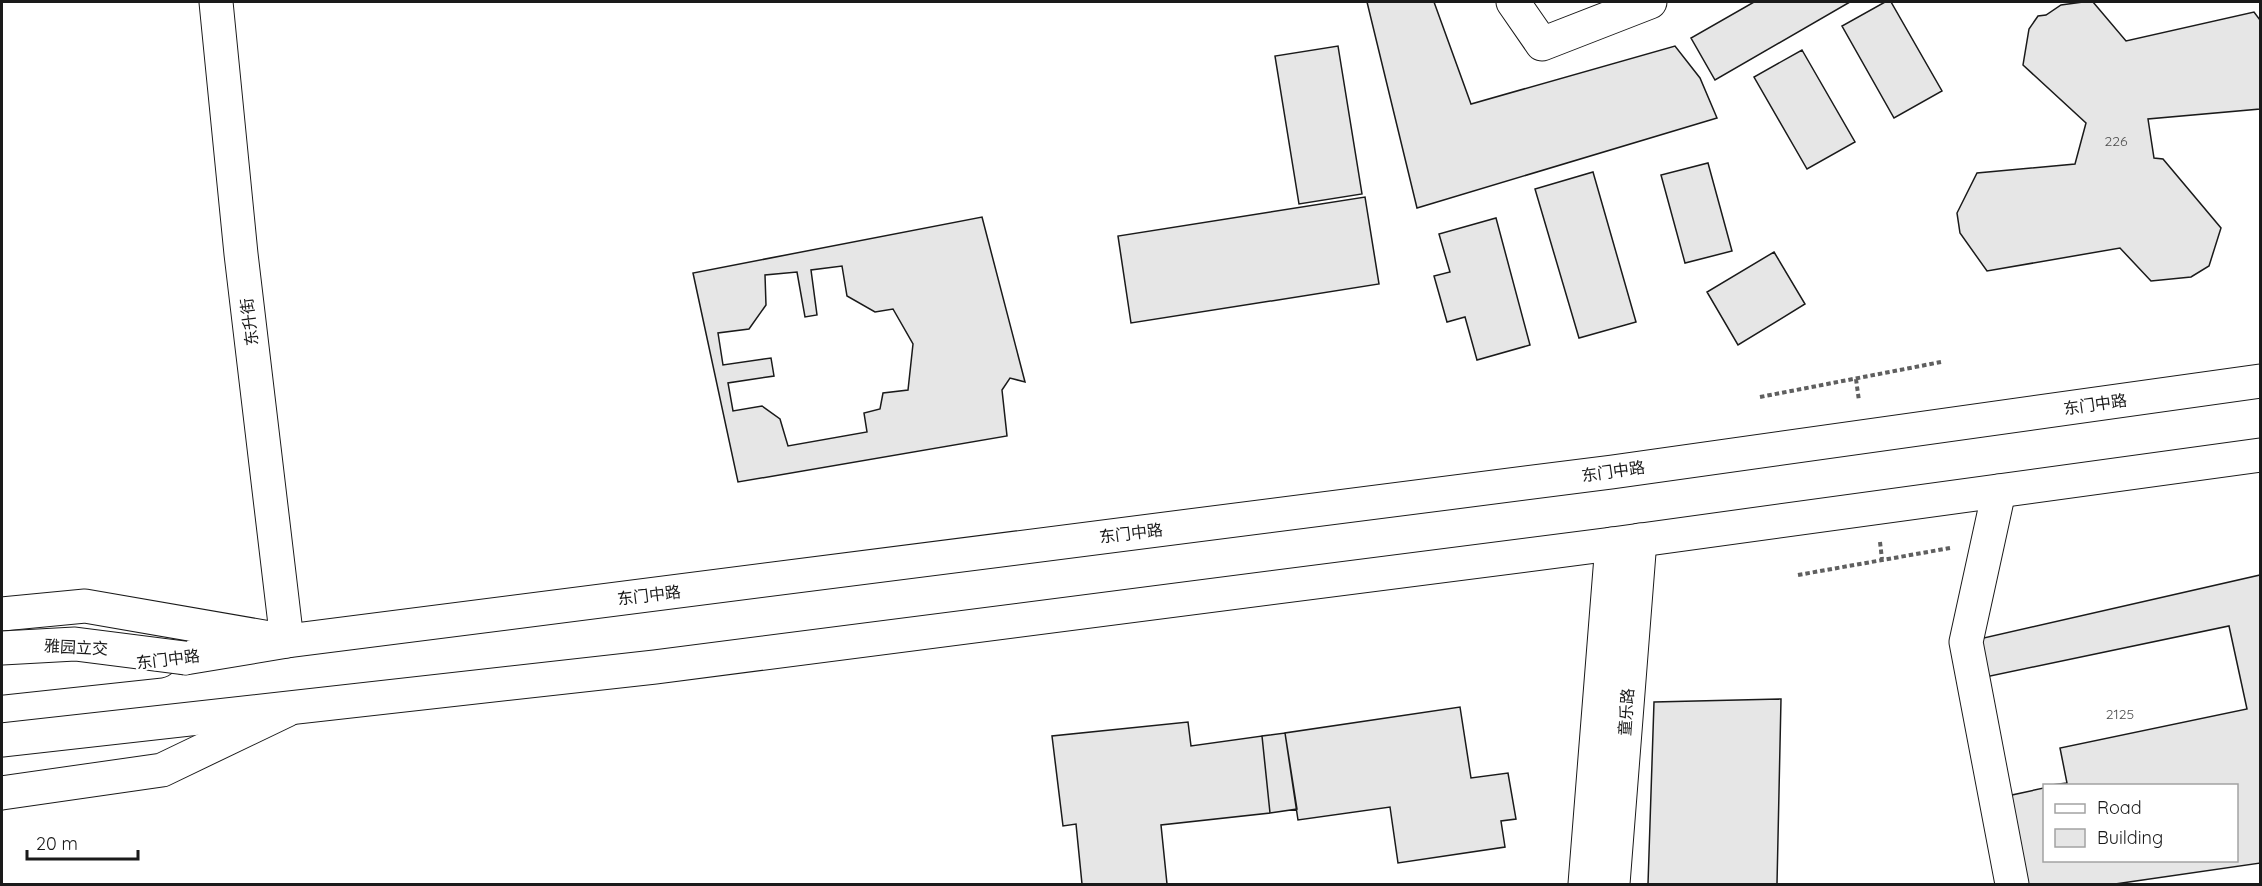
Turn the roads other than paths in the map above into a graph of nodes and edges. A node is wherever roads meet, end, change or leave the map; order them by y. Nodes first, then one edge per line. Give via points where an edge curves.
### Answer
1 (216, 2) edge
2 (1512, 2) edge
3 (1650, 2) edge
4 (2260, 381) edge
5 (2260, 455) edge
6 (1999, 490) junction
7 (1626, 542) junction
8 (2, 614) edge
9 (287, 641) junction
10 (2, 648) edge
11 (185, 658) junction
12 (2, 678) edge
13 (289, 709) junction
14 (2, 740) edge
15 (2, 793) edge
16 (1585, 885) edge
17 (1613, 885) edge
18 (2012, 885) edge

1 - 9 main road, 东升街
2 - 3 main road via 1542,44
4 - 9 main road, 东门中路 via 1612,472
5 - 6 main road
6 - 7 main road
6 - 18 main road via 1966,642
7 - 13 main road via 655,667
7 - 16 main road, 童乐路
7 - 17 main road, 童乐路
8 - 9 main road via 85,606
9 - 11 main road, 东门中路
10 - 11 main road, 雅园立交, bridge via 75,644
11 - 12 main road, 东门中路
13 - 14 main road
13 - 15 main road via 162,770

